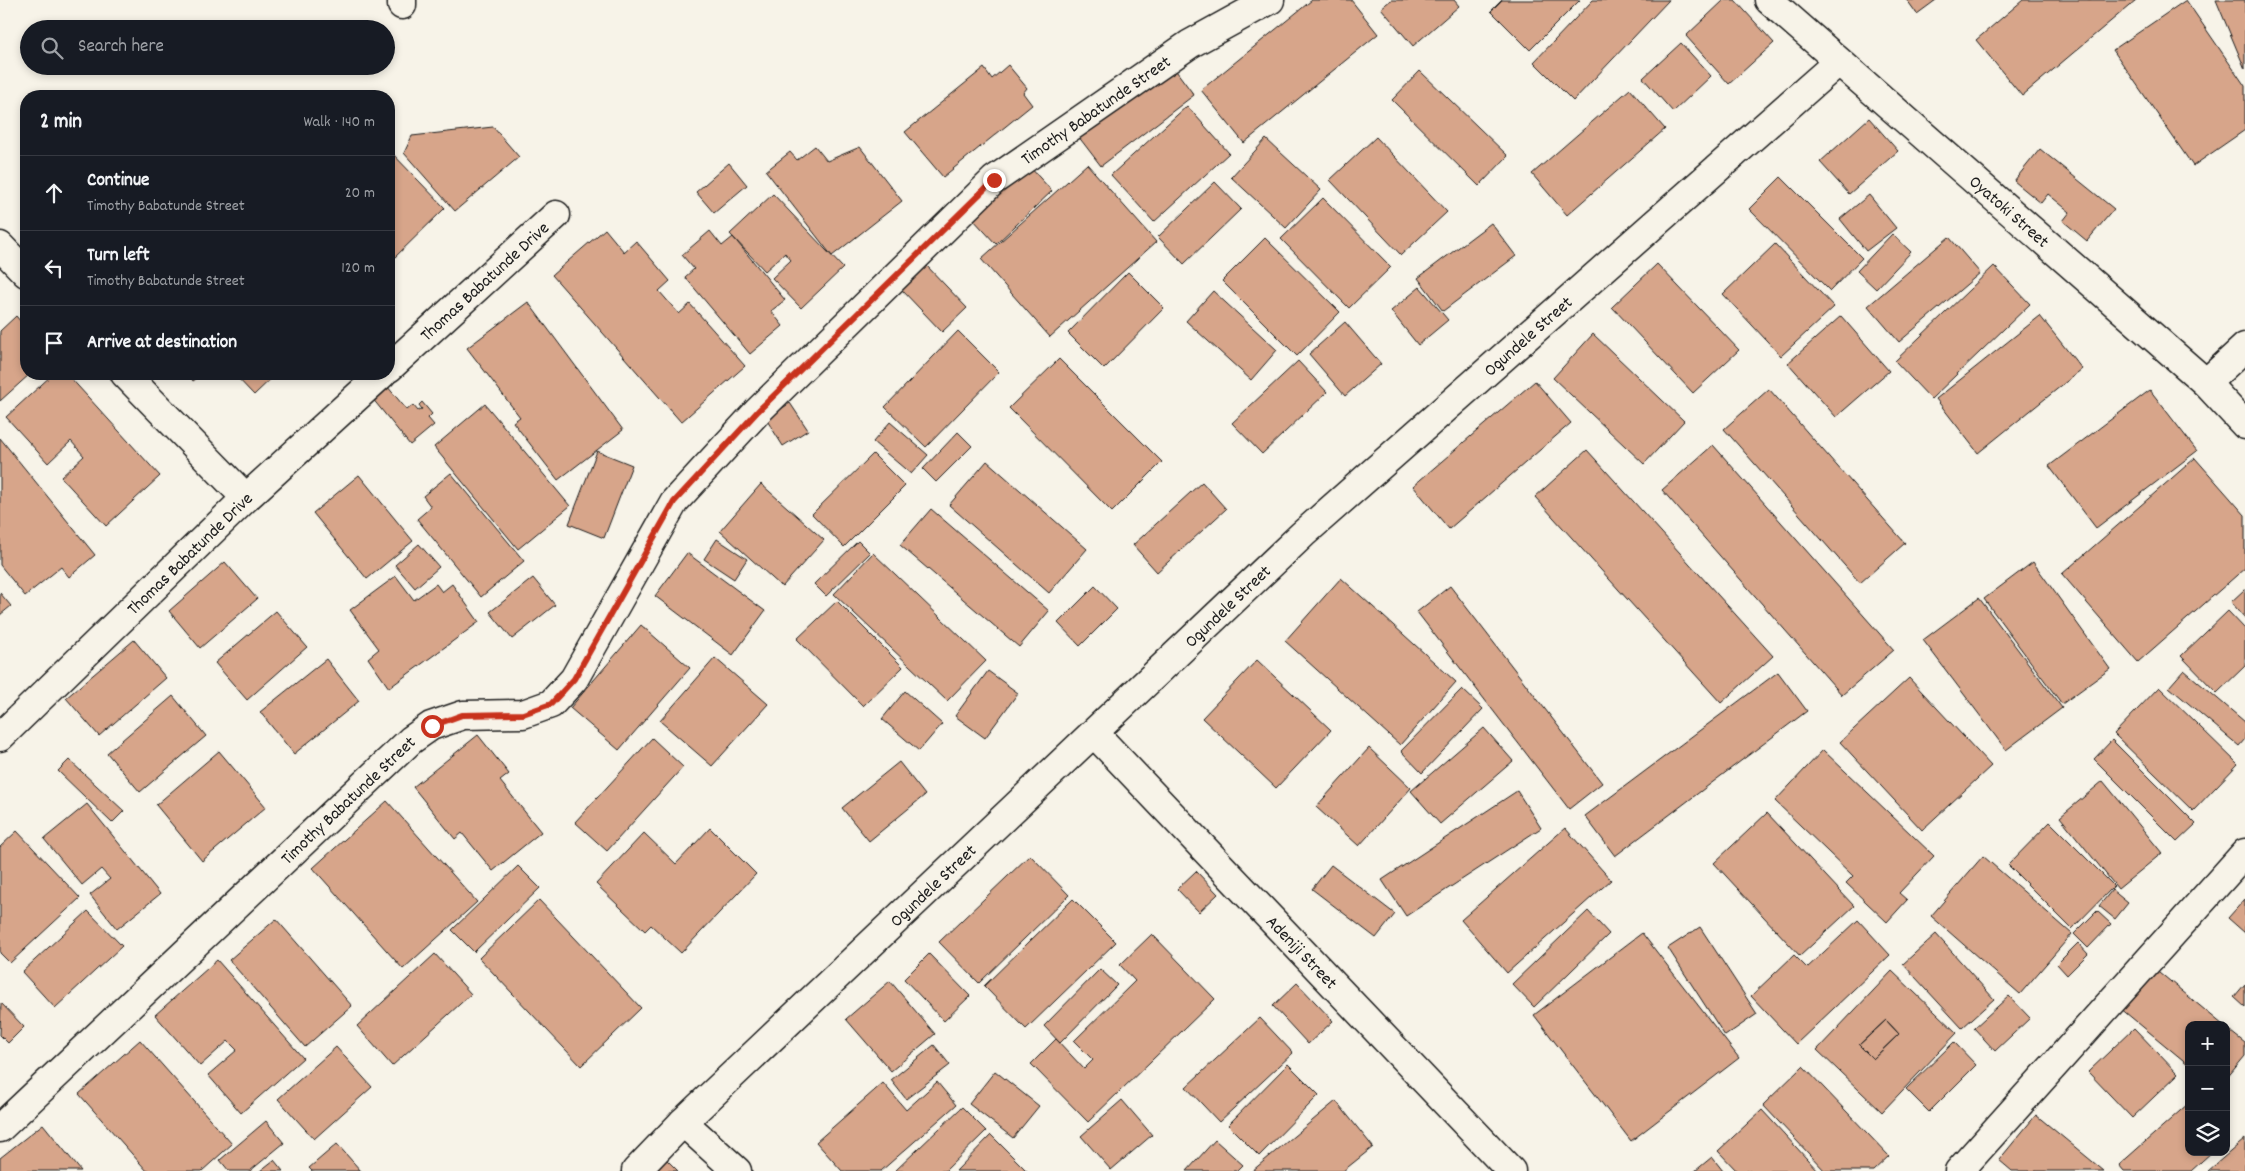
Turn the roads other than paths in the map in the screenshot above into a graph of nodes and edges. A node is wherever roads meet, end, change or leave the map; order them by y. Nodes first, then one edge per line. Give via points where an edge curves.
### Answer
1 (1270, 0) edge
2 (1769, 0) edge
3 (1838, 62) junction
4 (556, 215) dead end
5 (0, 246) edge
6 (20, 267) edge
7 (2245, 348) edge
8 (395, 363) edge
9 (131, 380) edge
10 (375, 380) edge
11 (2206, 383) junction
12 (2245, 426) edge
13 (246, 498) junction
14 (1094, 733) junction
15 (0, 737) edge
16 (2245, 853) edge
17 (683, 1122) junction
18 (0, 1128) edge
19 (636, 1171) edge
20 (737, 1171) edge
21 (1511, 1171) edge
22 (1959, 1171) edge

1 - 18 street, Timothy Babatunde Street via 1190,44 1002,174 758,411 674,502 574,679 551,704 523,714 462,715 432,726 411,740
2 - 3 street, Oyatoki Street
3 - 11 street, Oyatoki Street
3 - 14 street, Ogundele Street via 1304,534
4 - 8 street, Thomas Babatunde Drive
5 - 6 street
7 - 11 street
9 - 13 street
10 - 13 street, Thomas Babatunde Drive
11 - 12 street, Oyatoki Street
13 - 15 street, Thomas Babatunde Drive
14 - 17 street, Ogundele Street
14 - 21 street, Adeniji Street
16 - 22 street
17 - 19 street, Ogundele Street
17 - 20 street

